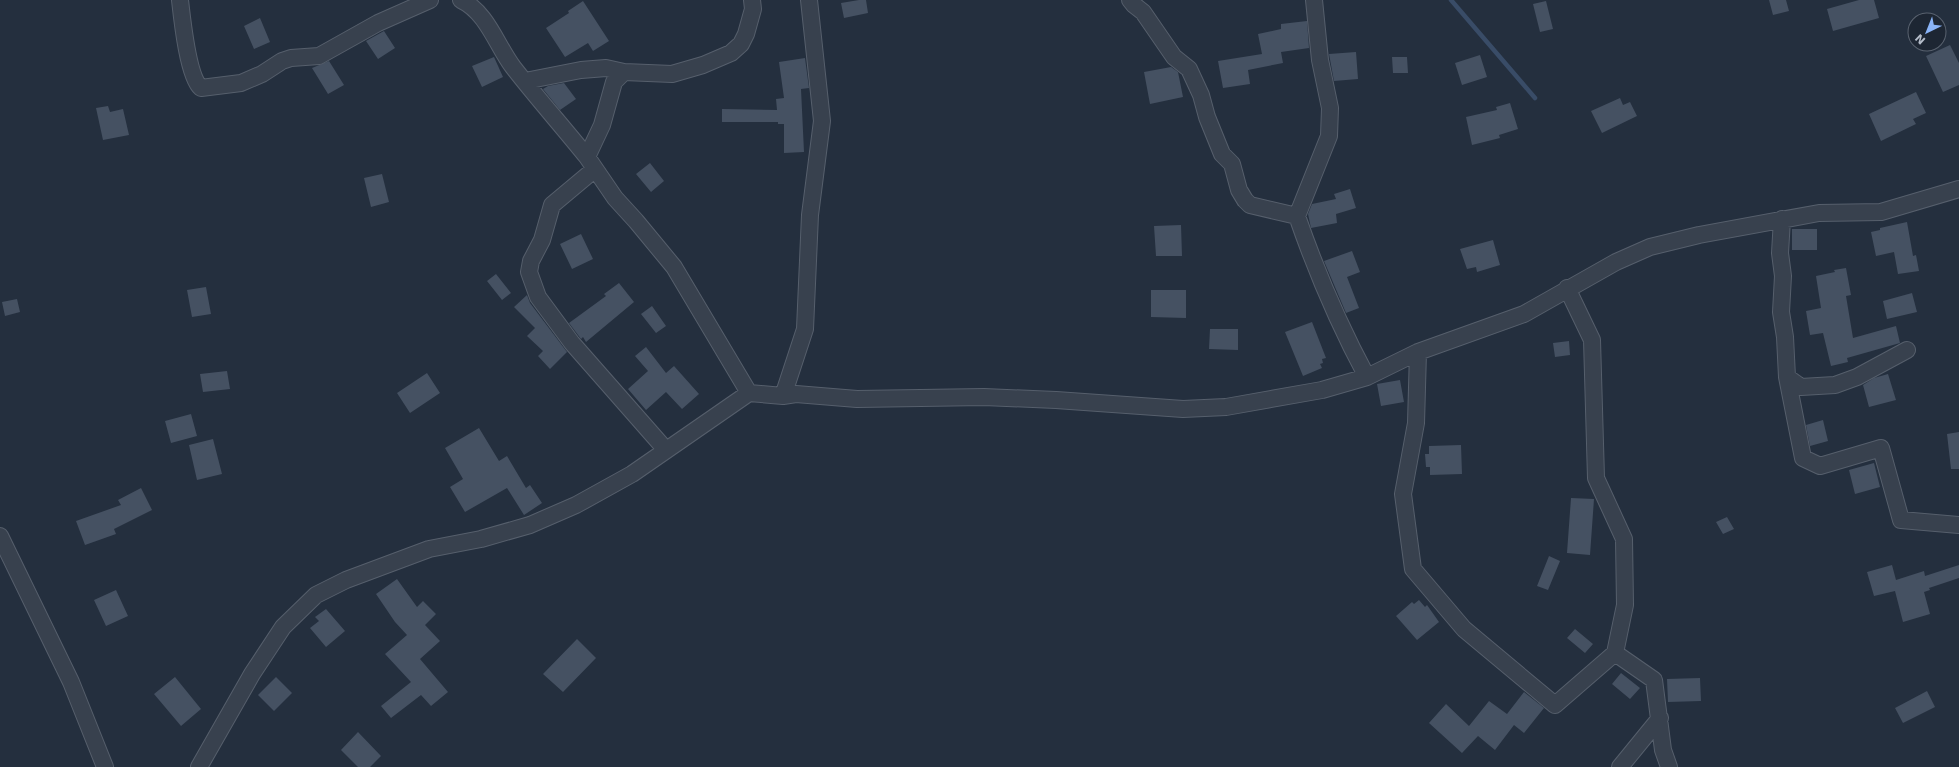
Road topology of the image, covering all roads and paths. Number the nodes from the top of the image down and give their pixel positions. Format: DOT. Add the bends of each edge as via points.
graph roads {
  1 [pos="180,0"];
  2 [pos="430,0"];
  3 [pos="461,0"];
  4 [pos="752,0"];
  5 [pos="809,0"];
  6 [pos="1130,0"];
  7 [pos="1314,0"];
  8 [pos="624,72"];
  9 [pos="525,81"];
  10 [pos="591,163"];
  11 [pos="1959,189"];
  12 [pos="1297,216"];
  13 [pos="1782,219"];
  14 [pos="1567,288"];
  15 [pos="1907,350"];
  16 [pos="1418,352"];
  17 [pos="1367,377"];
  18 [pos="1786,377"];
  19 [pos="749,393"];
  20 [pos="783,396"];
  21 [pos="666,450"];
  22 [pos="1959,525"];
  23 [pos="0,536"];
  24 [pos="1615,653"];
  25 [pos="1660,718"];
  26 [pos="105,767"];
  27 [pos="199,767"];
  28 [pos="1620,767"];
  29 [pos="1669,767"];
  1 -- 2 [label="street" via="194,75 201,88 241,83 282,61 319,56 411,6"];
  3 -- 9 [label="street" via="469,4 487,25 512,66"];
  4 -- 8 [label="street" via="753,10 746,34 741,44 731,53 672,74"];
  5 -- 20 [label="street" via="822,121 810,215 805,329"];
  6 -- 12 [label="street" via="1143,12 1174,57 1189,69 1222,154 1232,164 1239,190 1245,200 1250,205"];
  7 -- 12 [label="street" via="1320,60 1330,108 1329,136"];
  8 -- 9 [label="street" via="606,68 580,70"];
  8 -- 10 [label="street" via="614,82"];
  9 -- 10 [label="street"];
  10 -- 19 [label="street" via="615,198 674,267"];
  10 -- 21 [label="street" via="552,205 529,272 538,297 572,343"];
  11 -- 13 [label="street" via="1882,212 1819,212"];
  12 -- 17 [label="street" via="1310,254"];
  13 -- 14 [label="street" via="1650,246"];
  13 -- 18 [label="street" via="1781,312 1785,337"];
  14 -- 16 [label="street" via="1524,314"];
  14 -- 24 [label="street" via="1592,340 1596,478 1624,540 1625,605"];
  15 -- 18 [label="street" via="1857,377 1835,385 1801,387"];
  16 -- 17 [label="street"];
  16 -- 24 [label="street" via="1416,423 1403,494 1413,569 1464,629 1555,705"];
  17 -- 20 [label="street" via="1322,390 1226,407 1183,409 984,397 857,400 796,394"];
  18 -- 22 [label="street" via="1803,458 1820,466 1881,448 1901,520"];
  19 -- 20 [label="street"];
  19 -- 21 [label="street"];
  21 -- 27 [label="street" via="632,474 576,505 530,525 481,539 429,549 346,580 316,595 283,627 252,674"];
  23 -- 26 [label="street" via="71,682"];
  24 -- 25 [label="street" via="1654,680"];
  25 -- 28 [label="street"];
  25 -- 29 [label="street" via="1663,750"];
}
